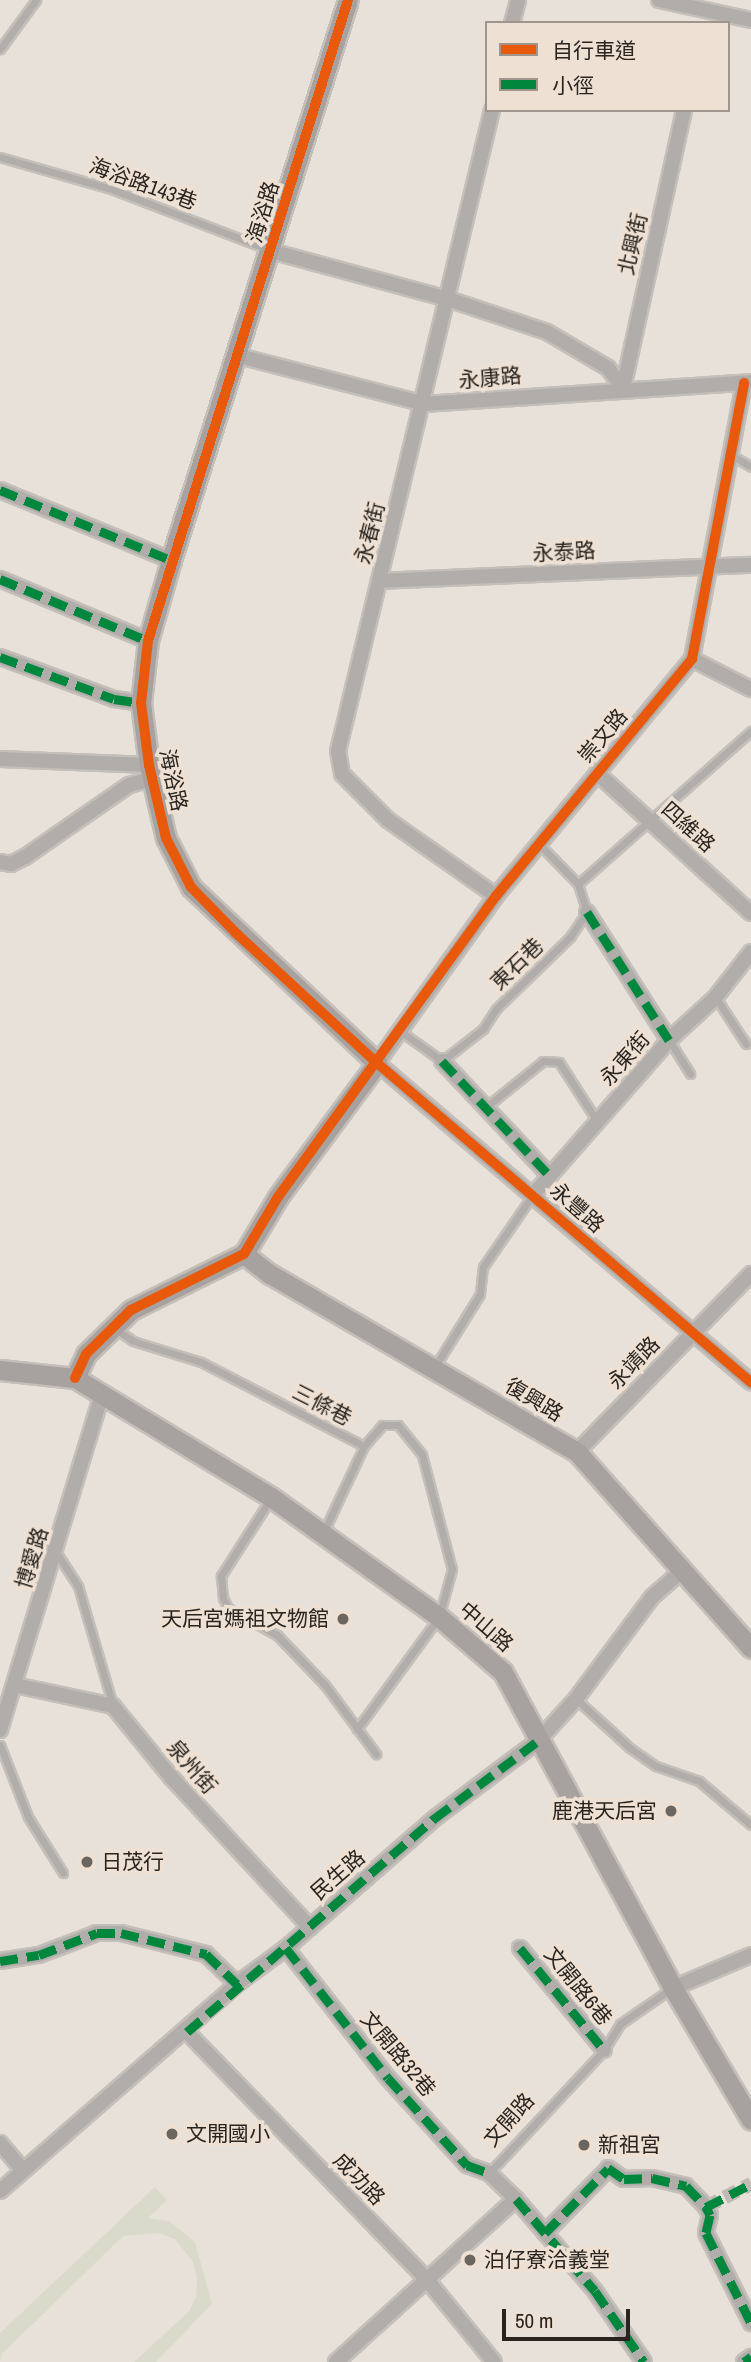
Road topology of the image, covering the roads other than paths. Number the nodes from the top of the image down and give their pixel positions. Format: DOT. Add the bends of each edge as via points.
graph roads {
  1 [pos="36,0"];
  2 [pos="348,0"];
  3 [pos="518,0"];
  4 [pos="659,0"];
  5 [pos="705,16"];
  6 [pos="751,20"];
  7 [pos="513,21"];
  8 [pos="0,49"];
  9 [pos="492,112"];
  10 [pos="684,112"];
  11 [pos="0,157"];
  12 [pos="271,251"];
  13 [pos="448,299"];
  14 [pos="239,356"];
  15 [pos="747,383"];
  16 [pos="622,388"];
  17 [pos="424,404"];
  18 [pos="733,456"];
  19 [pos="751,467"];
  20 [pos="0,490"];
  21 [pos="171,560"];
  22 [pos="751,565"];
  23 [pos="710,566"];
  24 [pos="0,579"];
  25 [pos="379,581"];
  26 [pos="148,640"];
  27 [pos="0,657"];
  28 [pos="692,659"];
  29 [pos="751,689"];
  30 [pos="141,703"];
  31 [pos="751,731"];
  32 [pos="0,759"];
  33 [pos="150,772"];
  34 [pos="597,773"];
  35 [pos="649,821"];
  36 [pos="538,843"];
  37 [pos="0,862"];
  38 [pos="578,884"];
  39 [pos="496,897"];
  40 [pos="587,912"];
  41 [pos="751,913"];
  42 [pos="751,952"];
  43 [pos="715,998"];
  44 [pos="400,1031"];
  45 [pos="669,1040"];
  46 [pos="746,1044"];
  47 [pos="442,1060"];
  48 [pos="377,1063"];
  49 [pos="690,1074"];
  50 [pos="484,1109"];
  51 [pos="597,1122"];
  52 [pos="548,1174"];
  53 [pos="533,1195"];
  54 [pos="244,1254"];
  55 [pos="751,1274"];
  56 [pos="114,1327"];
  57 [pos="692,1332"];
  58 [pos="433,1369"];
  59 [pos="0,1370"];
  60 [pos="75,1378"];
  61 [pos="751,1382"];
  62 [pos="101,1396"];
  63 [pos="364,1446"];
  64 [pos="577,1452"];
  65 [pos="271,1497"];
  66 [pos="323,1533"];
  67 [pos="57,1552"];
  68 [pos="683,1570"];
  69 [pos="439,1617"];
  70 [pos="751,1647"];
  71 [pos="15,1685"];
  72 [pos="576,1699"];
  73 [pos="113,1706"];
  74 [pos="357,1729"];
  75 [pos="0,1730"];
  76 [pos="538,1741"];
  77 [pos="0,1745"];
  78 [pos="376,1754"];
  79 [pos="751,1825"];
  80 [pos="63,1873"];
  81 [pos="310,1927"];
  82 [pos="286,1948"];
  83 [pos="520,1948"];
  84 [pos="751,1955"];
  85 [pos="0,1961"];
  86 [pos="237,1984"];
  87 [pos="673,1988"];
  88 [pos="187,2032"];
  89 [pos="604,2050"];
  90 [pos="751,2120"];
  91 [pos="0,2143"];
  92 [pos="23,2170"];
  93 [pos="489,2173"];
  94 [pos="0,2191"];
  95 [pos="516,2199"];
  96 [pos="545,2233"];
  97 [pos="428,2281"];
  98 [pos="751,2323"];
  99 [pos="751,2357"];
  100 [pos="337,2362"];
  101 [pos="494,2362"];
  102 [pos="644,2362"];
  103 [pos="744,2362"];
  1 -- 8 [label="lane"];
  2 -- 12 [label="street, 海浴路"];
  3 -- 7 [label="street"];
  4 -- 5 [label="street"];
  5 -- 6 [label="street"];
  9 -- 13 [label="street, 永春街"];
  10 -- 16 [label="street, 北興街"];
  11 -- 12 [label="lane, 海浴路143巷" via="114,190"];
  12 -- 13 [label="street"];
  12 -- 14 [label="street, 海浴路"];
  13 -- 16 [label="street" via="547,332 608,368"];
  13 -- 17 [label="street, 永春街"];
  14 -- 17 [label="street, 永康路"];
  14 -- 21 [label="street, 海浴路"];
  15 -- 16 [label="street, 永康路"];
  15 -- 18 [label="street, 崇文路"];
  16 -- 17 [label="street, 永康路"];
  17 -- 25 [label="street, 永春街"];
  18 -- 19 [label="lane"];
  18 -- 23 [label="street, 崇文路"];
  20 -- 21 [label="street"];
  21 -- 26 [label="street, 海浴路"];
  22 -- 23 [label="street, 永泰路"];
  23 -- 25 [label="street, 永泰路"];
  23 -- 28 [label="street, 崇文路"];
  24 -- 26 [label="street"];
  25 -- 39 [label="street, 永春街" via="338,751 342,774 388,820"];
  26 -- 30 [label="street, 海浴路"];
  27 -- 30 [label="street" via="114,699"];
  28 -- 29 [label="street"];
  28 -- 34 [label="street, 崇文路"];
  30 -- 33 [label="street, 海浴路"];
  31 -- 35 [label="lane"];
  32 -- 33 [label="street"];
  33 -- 37 [label="street" via="25,857 11,864"];
  33 -- 48 [label="street, 海浴路" via="166,838 191,887"];
  34 -- 35 [label="street, 四維路"];
  34 -- 36 [label="street, 崇文路"];
  35 -- 38 [label="lane"];
  35 -- 41 [label="street, 四維路"];
  36 -- 38 [label="lane"];
  36 -- 39 [label="street, 崇文路"];
  38 -- 40 [label="lane"];
  39 -- 44 [label="street, 崇文路"];
  40 -- 45 [label="street"];
  40 -- 47 [label="lane, 東石巷" via="570,937 496,1009 483,1029"];
  42 -- 43 [label="street, 永東街"];
  43 -- 45 [label="street, 永東街"];
  43 -- 46 [label="lane"];
  44 -- 47 [label="lane"];
  44 -- 48 [label="street, 崇文路"];
  45 -- 49 [label="lane"];
  45 -- 51 [label="street, 永東街"];
  47 -- 50 [label="street"];
  48 -- 53 [label="street, 永豐路"];
  48 -- 54 [label="street" via="278,1197"];
  50 -- 51 [label="lane" via="543,1061 559,1062"];
  50 -- 52 [label="street"];
  51 -- 52 [label="street, 永東街"];
  52 -- 53 [label="street, 永東街"];
  53 -- 57 [label="street, 永豐路"];
  53 -- 58 [label="lane" via="483,1267 480,1294"];
  54 -- 56 [label="street" via="166,1290 131,1310"];
  54 -- 58 [label="street, 復興路" via="270,1274"];
  55 -- 57 [label="street, 永靖路"];
  56 -- 60 [label="street" via="86,1354"];
  56 -- 63 [label="lane, 三條巷" via="133,1341 201,1362"];
  57 -- 61 [label="street, 永豐路"];
  57 -- 64 [label="street, 永靖路"];
  58 -- 64 [label="street, 復興路"];
  59 -- 60 [label="street, 中山路"];
  60 -- 62 [label="street, 中山路"];
  62 -- 65 [label="street, 中山路"];
  62 -- 67 [label="street, 博愛路"];
  63 -- 66 [label="lane"];
  63 -- 69 [label="lane, 三條巷" via="382,1425 398,1425 422,1455 452,1569"];
  64 -- 68 [label="street, 復興路"];
  65 -- 66 [label="street, 中山路"];
  65 -- 74 [label="lane" via="221,1576 223,1598 228,1608 277,1635 325,1685"];
  66 -- 69 [label="street, 中山路"];
  67 -- 71 [label="street, 博愛路"];
  67 -- 73 [label="lane" via="78,1586"];
  68 -- 70 [label="street, 復興路"];
  68 -- 72 [label="street, 民生路" via="652,1597"];
  69 -- 74 [label="lane"];
  69 -- 76 [label="street, 中山路" via="503,1672"];
  71 -- 73 [label="street"];
  71 -- 75 [label="street, 博愛路"];
  72 -- 76 [label="street, 民生路"];
  72 -- 79 [label="lane" via="630,1748 656,1766 699,1781"];
  73 -- 81 [label="street, 泉州街" via="171,1777"];
  74 -- 78 [label="lane"];
  76 -- 81 [label="street, 民生路" via="435,1818"];
  76 -- 87 [label="street, 中山路"];
  77 -- 80 [label="lane" via="29,1817"];
  81 -- 82 [label="street, 民生路"];
  82 -- 86 [label="street, 民生路"];
  82 -- 93 [label="street, 文開路32巷" via="388,2078 458,2156 467,2165"];
  83 -- 89 [label="street, 文開路6巷"];
  84 -- 87 [label="street"];
  85 -- 86 [label="street" via="39,1955 97,1933 121,1933 206,1954"];
  86 -- 88 [label="street, 民生路"];
  87 -- 89 [label="lane, 文開路" via="620,2024"];
  87 -- 90 [label="street, 中山路"];
  88 -- 92 [label="street, 民生路"];
  88 -- 97 [label="street, 成功路"];
  89 -- 93 [label="lane, 文開路"];
  91 -- 92 [label="street"];
  92 -- 94 [label="street, 民生路"];
  93 -- 95 [label="street, 文開路"];
  95 -- 96 [label="street, 文開路"];
  95 -- 97 [label="street"];
  96 -- 98 [label="street" via="608,2169 624,2179 652,2178 686,2186 710,2215 706,2233"];
  96 -- 102 [label="street, 文開路" via="595,2291"];
  97 -- 100 [label="street"];
  97 -- 101 [label="street, 成功路"];
  99 -- 103 [label="street"];
}
